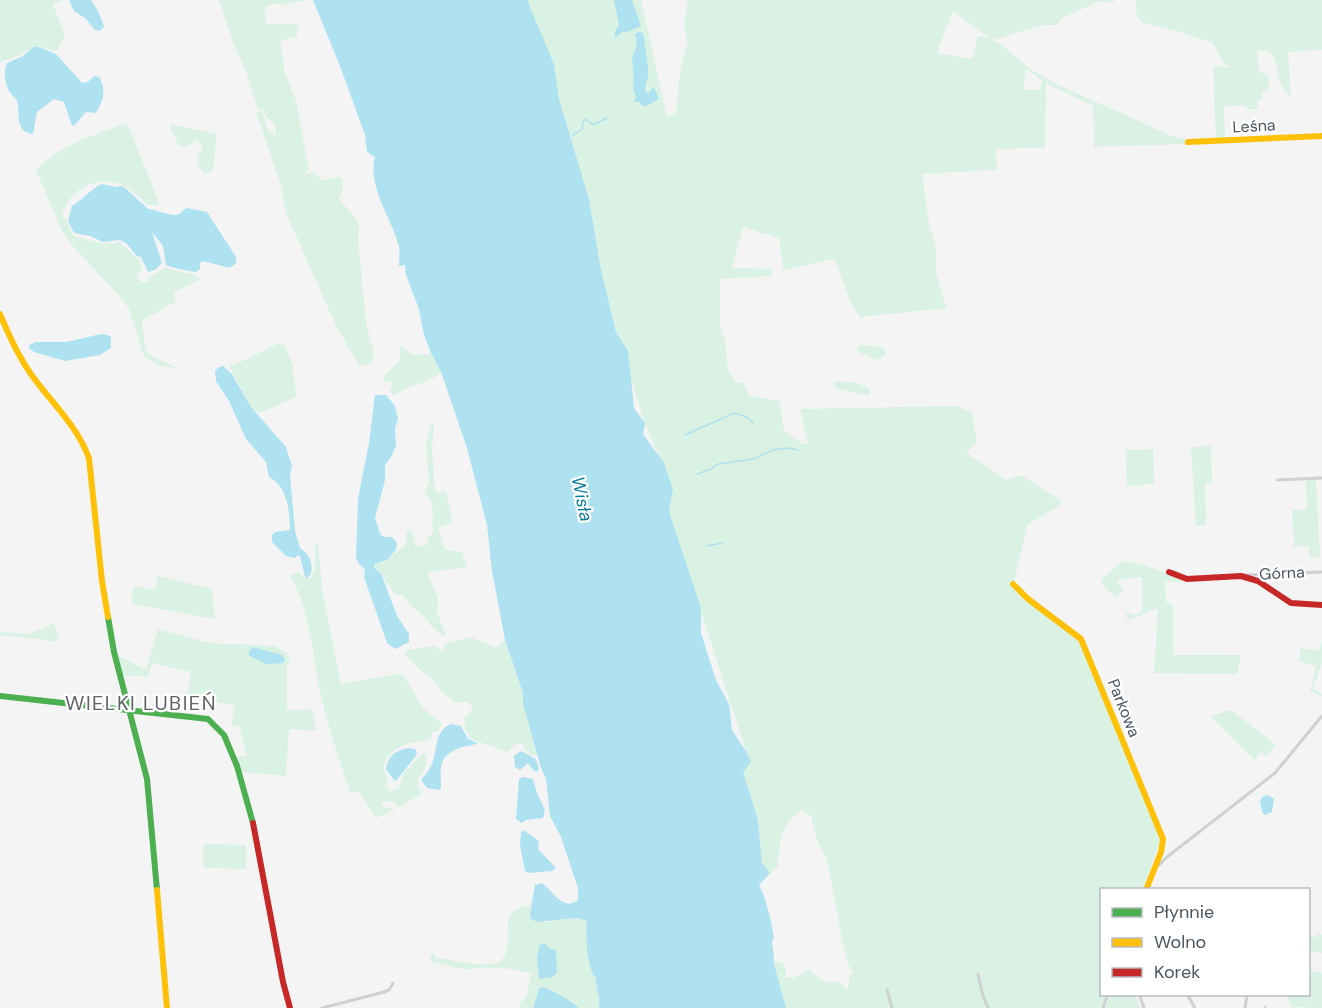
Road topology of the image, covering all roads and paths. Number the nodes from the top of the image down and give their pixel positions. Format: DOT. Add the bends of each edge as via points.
graph roads {
  1 [pos="1322,136"];
  2 [pos="1188,142"];
  3 [pos="0,314"];
  4 [pos="1322,478"];
  5 [pos="1277,480"];
  6 [pos="1169,572"];
  7 [pos="1322,572"];
  8 [pos="1243,577"];
  9 [pos="1013,584"];
  10 [pos="1322,604"];
  11 [pos="0,696"];
  12 [pos="129,710"];
  13 [pos="1322,716"];
  14 [pos="1154,870"];
  15 [pos="1147,888"];
  16 [pos="978,974"];
  17 [pos="393,984"];
  18 [pos="887,990"];
  19 [pos="167,1008"];
  20 [pos="290,1008"];
  21 [pos="322,1008"];
  22 [pos="892,1008"];
  23 [pos="988,1008"];
  1 -- 2 [label="street, Leśna"];
  3 -- 12 [label="street" via="25,366 86,448 105,601 117,670"];
  4 -- 5 [label="street"];
  6 -- 8 [label="street" via="1188,579"];
  7 -- 8 [label="street, Górna"];
  8 -- 10 [label="street" via="1258,581 1291,603"];
  9 -- 14 [label="street, Parkowa" via="1081,639 1162,835"];
  11 -- 12 [label="street"];
  12 -- 19 [label="street" via="148,788"];
  12 -- 20 [label="street" via="208,719 215,723 233,752 259,853"];
  13 -- 14 [label="street" via="1275,773"];
  14 -- 15 [label="street, Parkowa"];
  16 -- 23 [label="street"];
  17 -- 21 [label="street" via="384,992"];
  18 -- 22 [label="street"];
}
